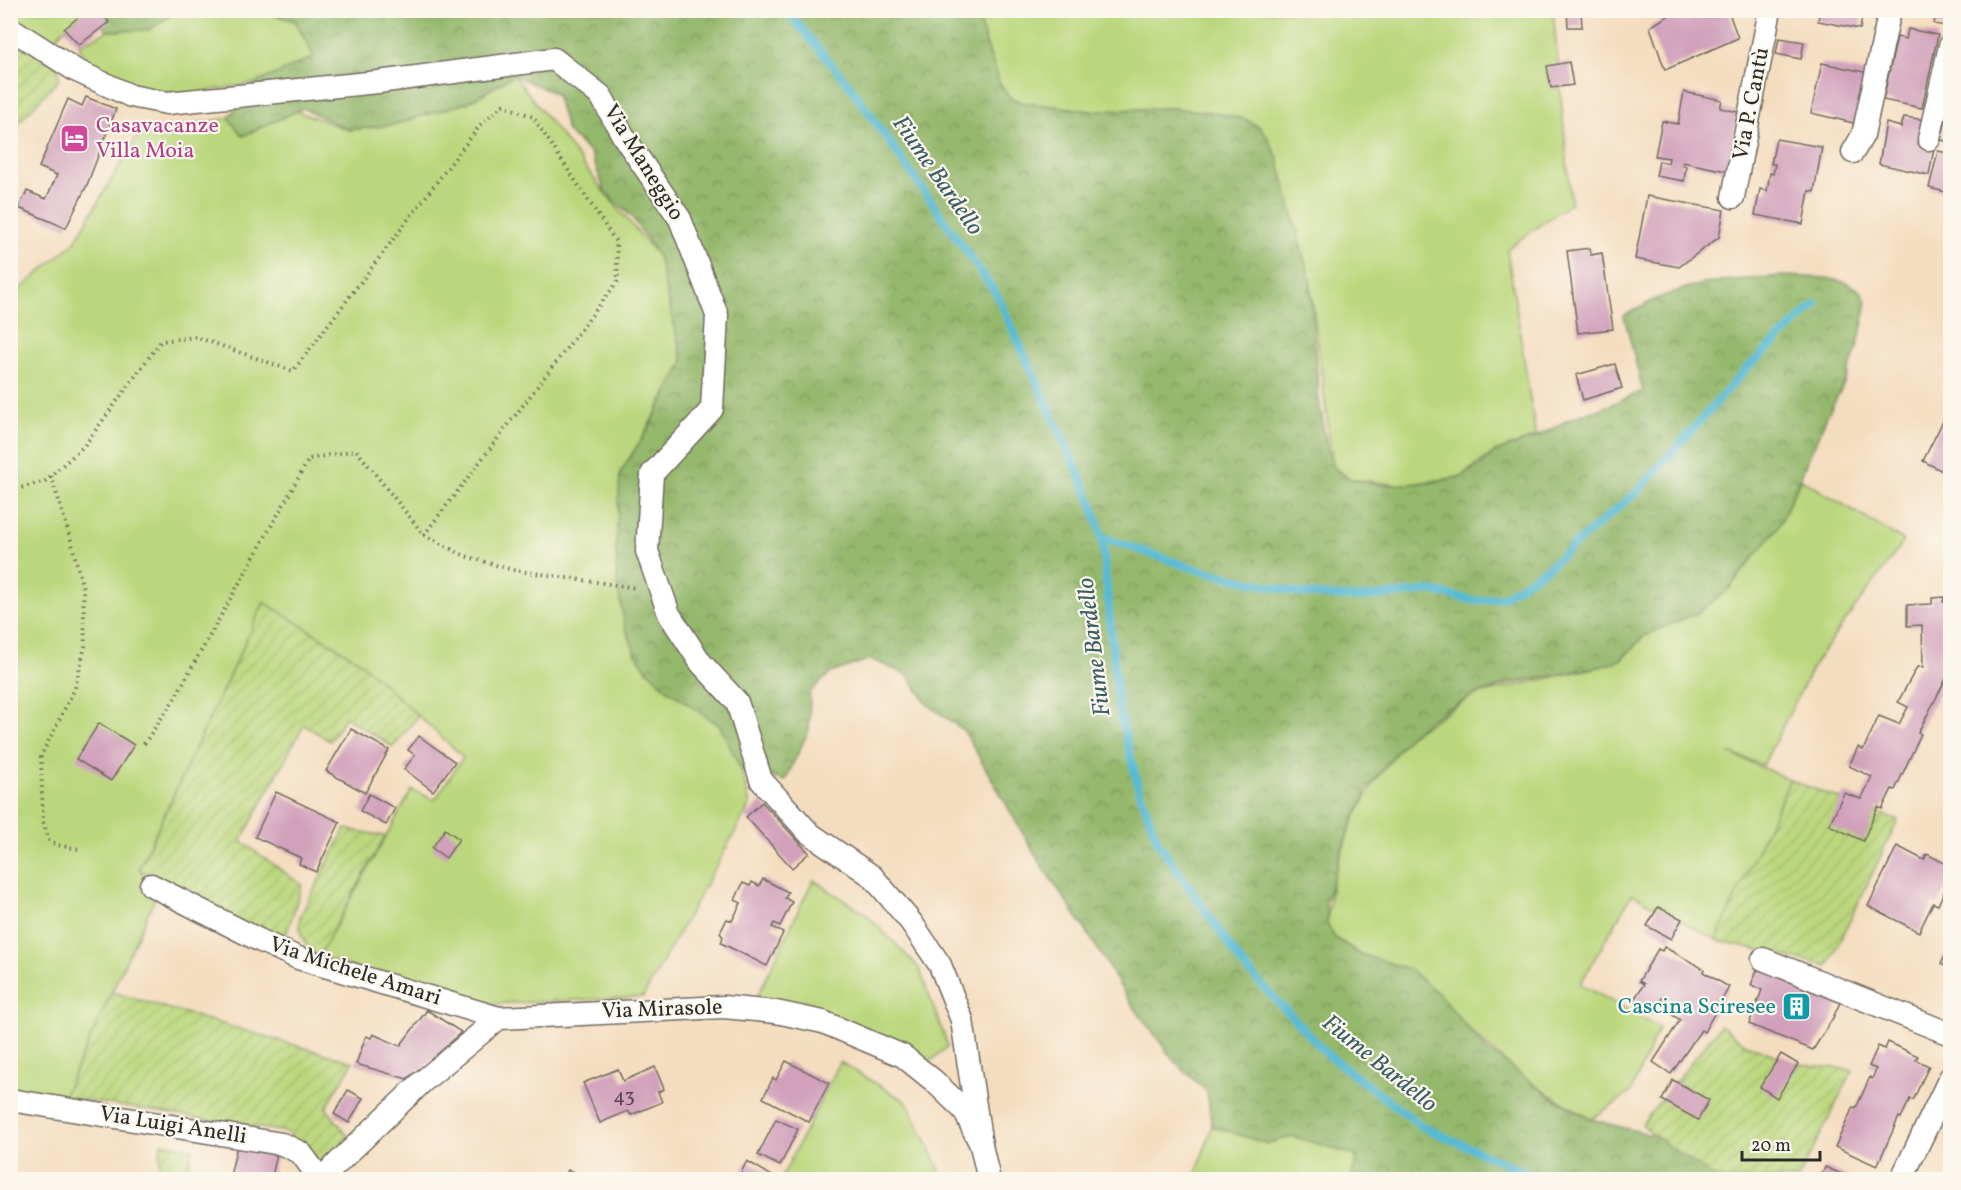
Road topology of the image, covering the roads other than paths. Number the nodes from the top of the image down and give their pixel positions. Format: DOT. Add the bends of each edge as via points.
graph roads {
  1 [pos="1770,10"];
  2 [pos="1890,10"];
  3 [pos="10,28"];
  4 [pos="1950,46"];
  5 [pos="1929,139"];
  6 [pos="1853,152"];
  7 [pos="1733,197"];
  8 [pos="151,885"];
  9 [pos="1763,959"];
  10 [pos="499,1018"];
  11 [pos="1950,1034"];
  12 [pos="1950,1078"];
  13 [pos="10,1100"];
  14 [pos="981,1145"];
  15 [pos="320,1179"];
  16 [pos="989,1179"];
  17 [pos="1901,1179"];
  1 -- 7 [label="street, Via P. Cantù"];
  2 -- 6 [label="street" via="1863,135"];
  3 -- 14 [label="street, Via Maneggio" via="75,70 131,96 167,103 554,59 601,96 680,219 717,315 712,409 652,474 647,551 669,614 700,663 736,702 761,780 809,833 872,876 911,922 940,965 962,1020"];
  4 -- 5 [label="street"];
  8 -- 10 [label="street, Via Michele Amari" via="298,958"];
  9 -- 11 [label="street"];
  10 -- 14 [label="street, Via Mirasole" via="723,1006 823,1022 903,1056 964,1110"];
  10 -- 15 [label="street" via="422,1082"];
  12 -- 17 [label="street"];
  13 -- 15 [label="street, Via Luigi Anelli" via="282,1144 301,1153"];
  14 -- 16 [label="street, Via Mirasole"];
}
